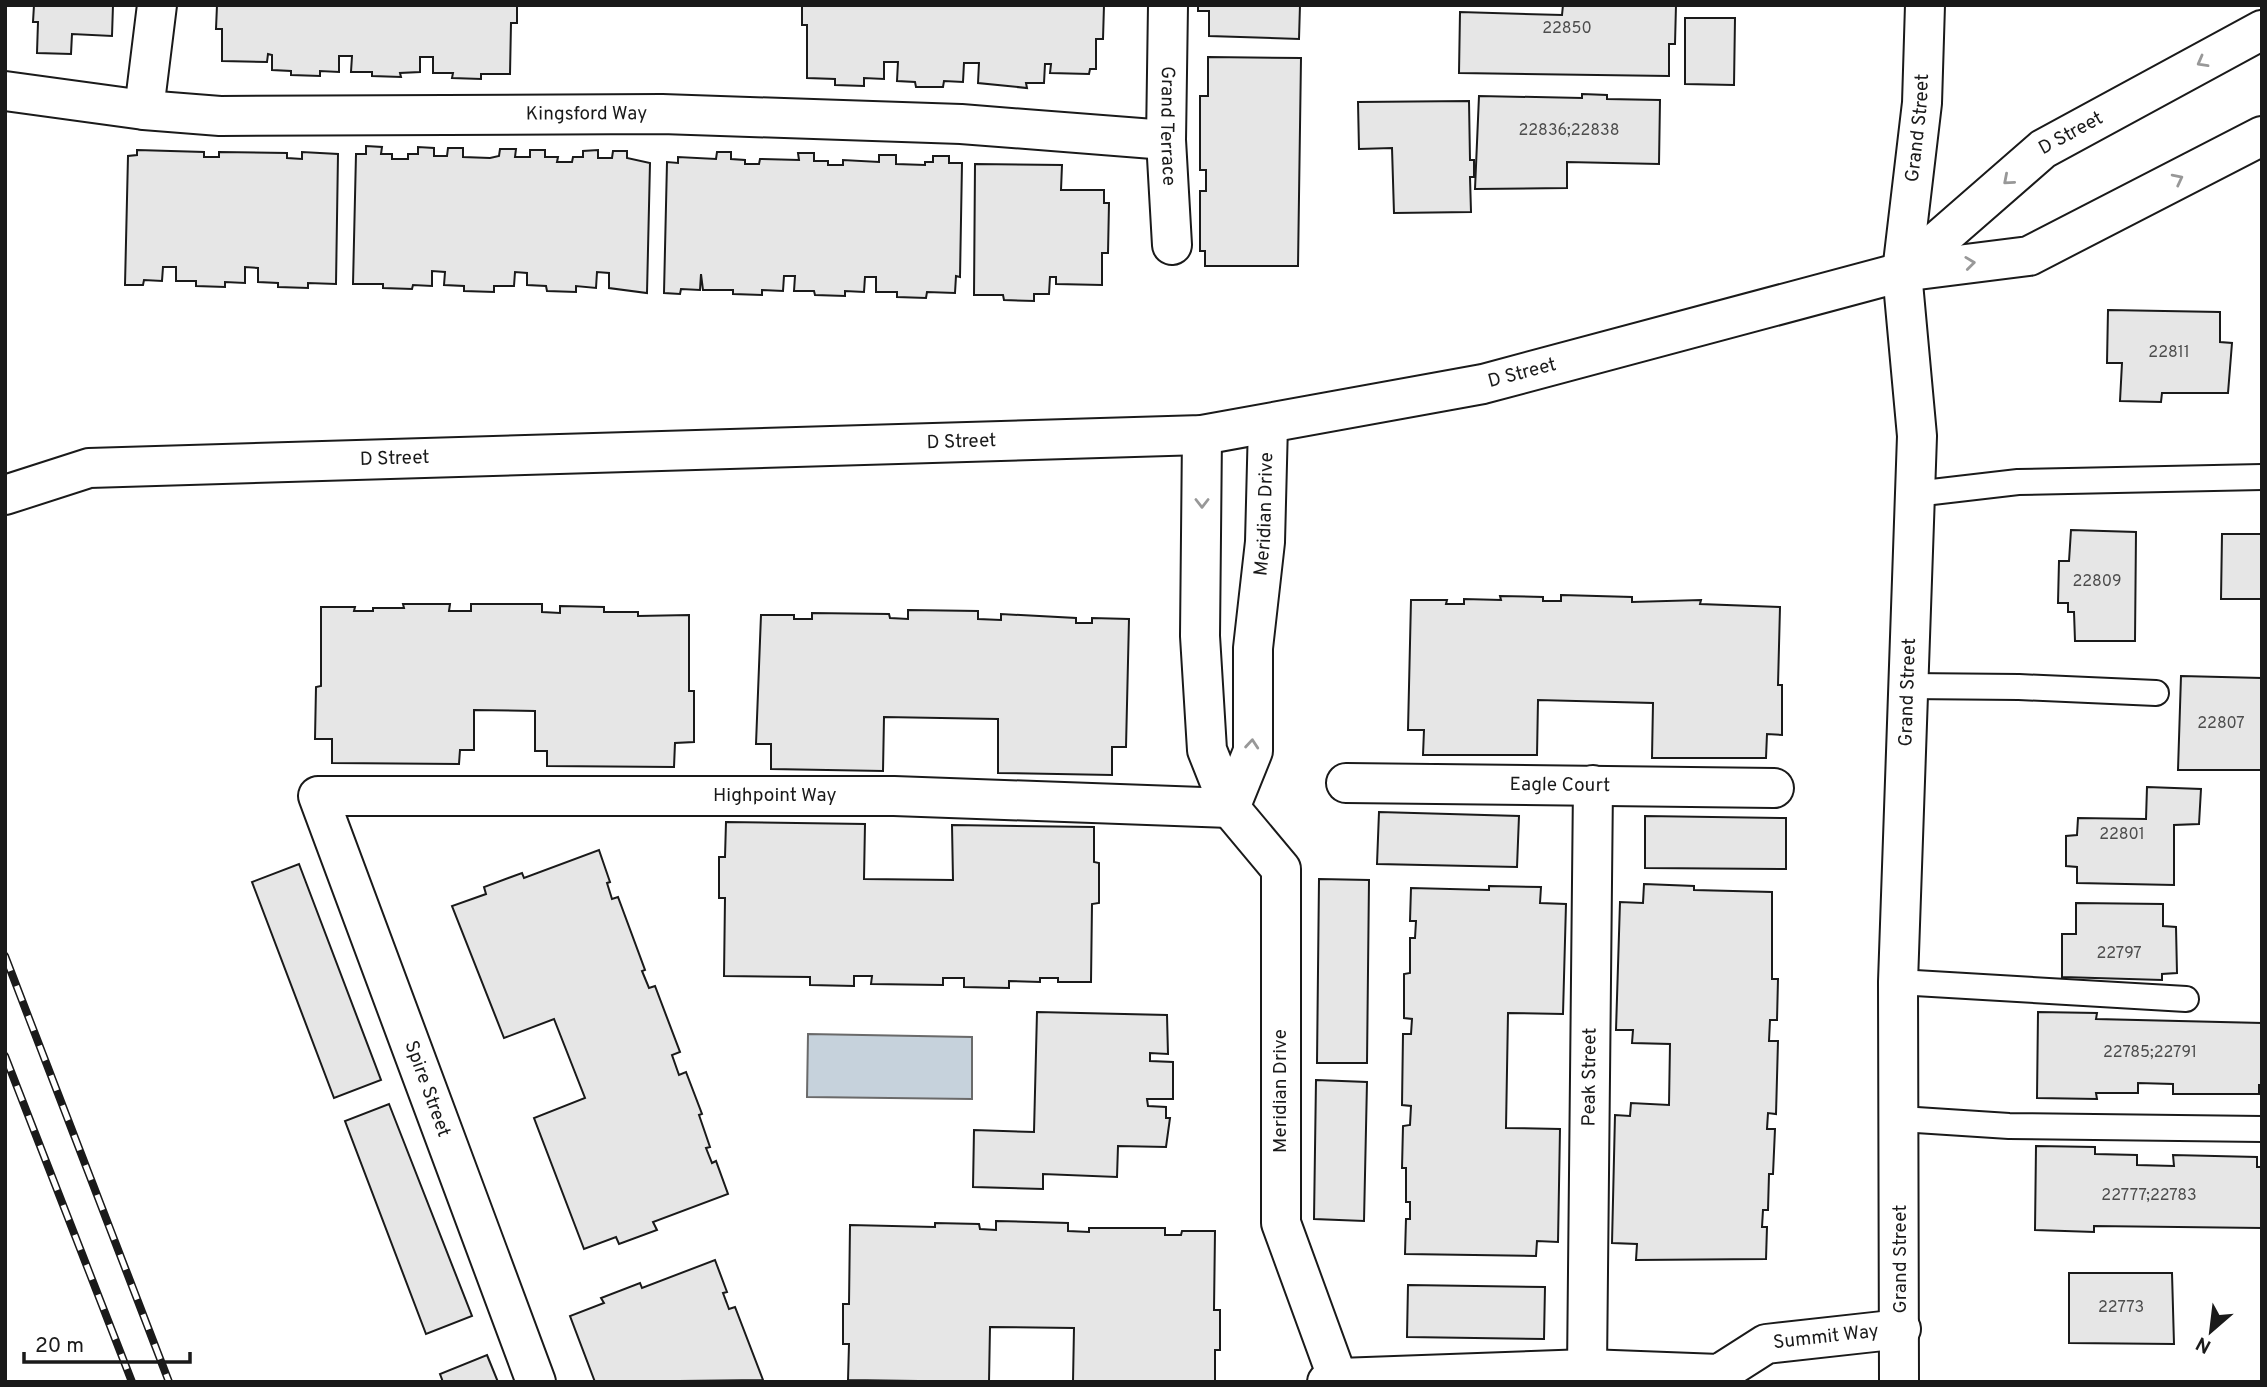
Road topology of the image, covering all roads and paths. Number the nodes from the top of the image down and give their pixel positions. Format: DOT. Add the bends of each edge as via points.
graph roads {
  1 [pos="157,5"];
  2 [pos="1168,5"];
  3 [pos="1921,6"];
  4 [pos="2262,30"];
  5 [pos="5,91"];
  6 [pos="144,110"];
  7 [pos="2262,136"];
  8 [pos="1167,140"];
  9 [pos="1172,245"];
  10 [pos="1902,272"];
  11 [pos="1268,424"];
  12 [pos="1202,435"];
  13 [pos="2262,477"];
  14 [pos="1915,494"];
  15 [pos="5,495"];
  16 [pos="1908,686"];
  17 [pos="2156,693"];
  18 [pos="1346,783"];
  19 [pos="1593,785"];
  20 [pos="1774,788"];
  21 [pos="318,796"];
  22 [pos="1230,808"];
  23 [pos="1898,982"];
  24 [pos="2186,999"];
  25 [pos="1901,1119"];
  26 [pos="2262,1129"];
  27 [pos="1901,1329"];
  28 [pos="1587,1369"];
  29 [pos="1723,1378"];
  30 [pos="1335,1381"];
  31 [pos="537,1382"];
  32 [pos="1899,1382"];
  1 -- 6 [label="street"];
  2 -- 8 [label="street, Grand Terrace"];
  3 -- 10 [label="street, Grand Street" via="1922,103"];
  4 -- 10 [label="street, D Street, one-way" via="2043,149"];
  5 -- 6 [label="street, Kingsford Way"];
  6 -- 8 [label="street, Kingsford Way" via="220,116 662,114 961,124"];
  10 -- 7 [label="street, D Street, one-way" via="2029,256"];
  8 -- 9 [label="street, Grand Terrace"];
  10 -- 11 [label="street, D Street" via="1483,384"];
  10 -- 14 [label="street, Grand Street" via="1917,436"];
  11 -- 12 [label="street, D Street"];
  22 -- 11 [label="street, Meridian Drive, one-way" via="1253,751 1253,648 1265,542"];
  12 -- 15 [label="street, D Street" via="89,468"];
  12 -- 22 [label="street, Meridian Drive, one-way" via="1200,636 1207,750"];
  13 -- 14 [label="lane" via="2018,482"];
  14 -- 16 [label="street, Grand Street"];
  16 -- 17 [label="lane"];
  16 -- 23 [label="street, Grand Street"];
  18 -- 19 [label="street, Eagle Court"];
  19 -- 20 [label="street, Eagle Court"];
  19 -- 28 [label="street, Peak Street"];
  21 -- 22 [label="street, Highpoint Way" via="894,796"];
  21 -- 31 [label="street, Spire Street"];
  22 -- 30 [label="street, Meridian Drive" via="1281,869 1281,1223"];
  23 -- 24 [label="lane"];
  23 -- 25 [label="street, Grand Street"];
  25 -- 26 [label="lane" via="2009,1126"];
  25 -- 27 [label="street, Grand Street"];
  27 -- 29 [label="street, Summit Way" via="1766,1344"];
  27 -- 32 [label="street, Grand Street"];
  28 -- 29 [label="street, Summit Way"];
  28 -- 30 [label="street, Summit Way"];
}
